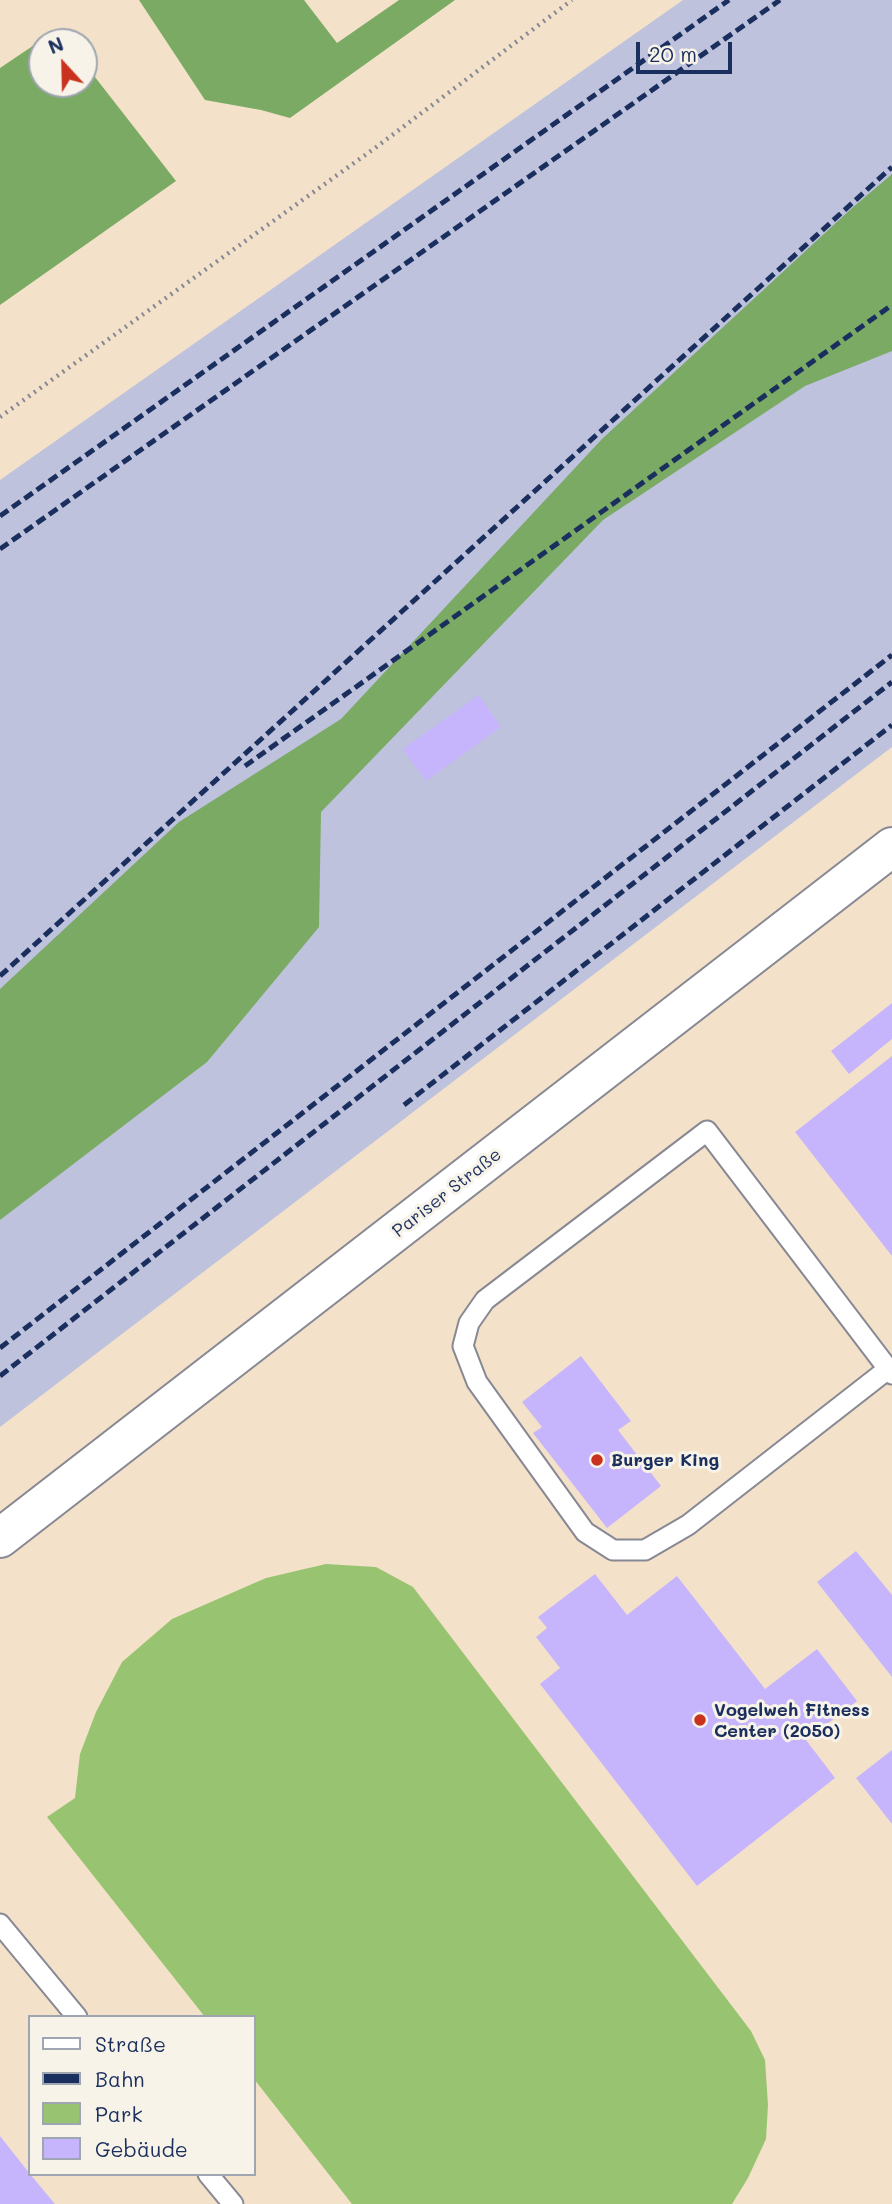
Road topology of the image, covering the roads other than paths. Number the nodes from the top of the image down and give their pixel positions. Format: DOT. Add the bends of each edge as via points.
graph roads {
  1 [pos="892,847"];
  2 [pos="890,1371"];
  3 [pos="0,1538"];
  4 [pos="0,1924"];
  5 [pos="75,2015"];
  6 [pos="210,2176"];
  7 [pos="233,2204"];
  1 -- 3 [label="main road, Pariser Straße"];
  2 -- 2 [label="lane" via="707,1131 485,1300 469,1323 463,1346 477,1382 585,1532 613,1550 645,1550 688,1525"];
  4 -- 5 [label="lane"];
  6 -- 7 [label="lane"];
}
